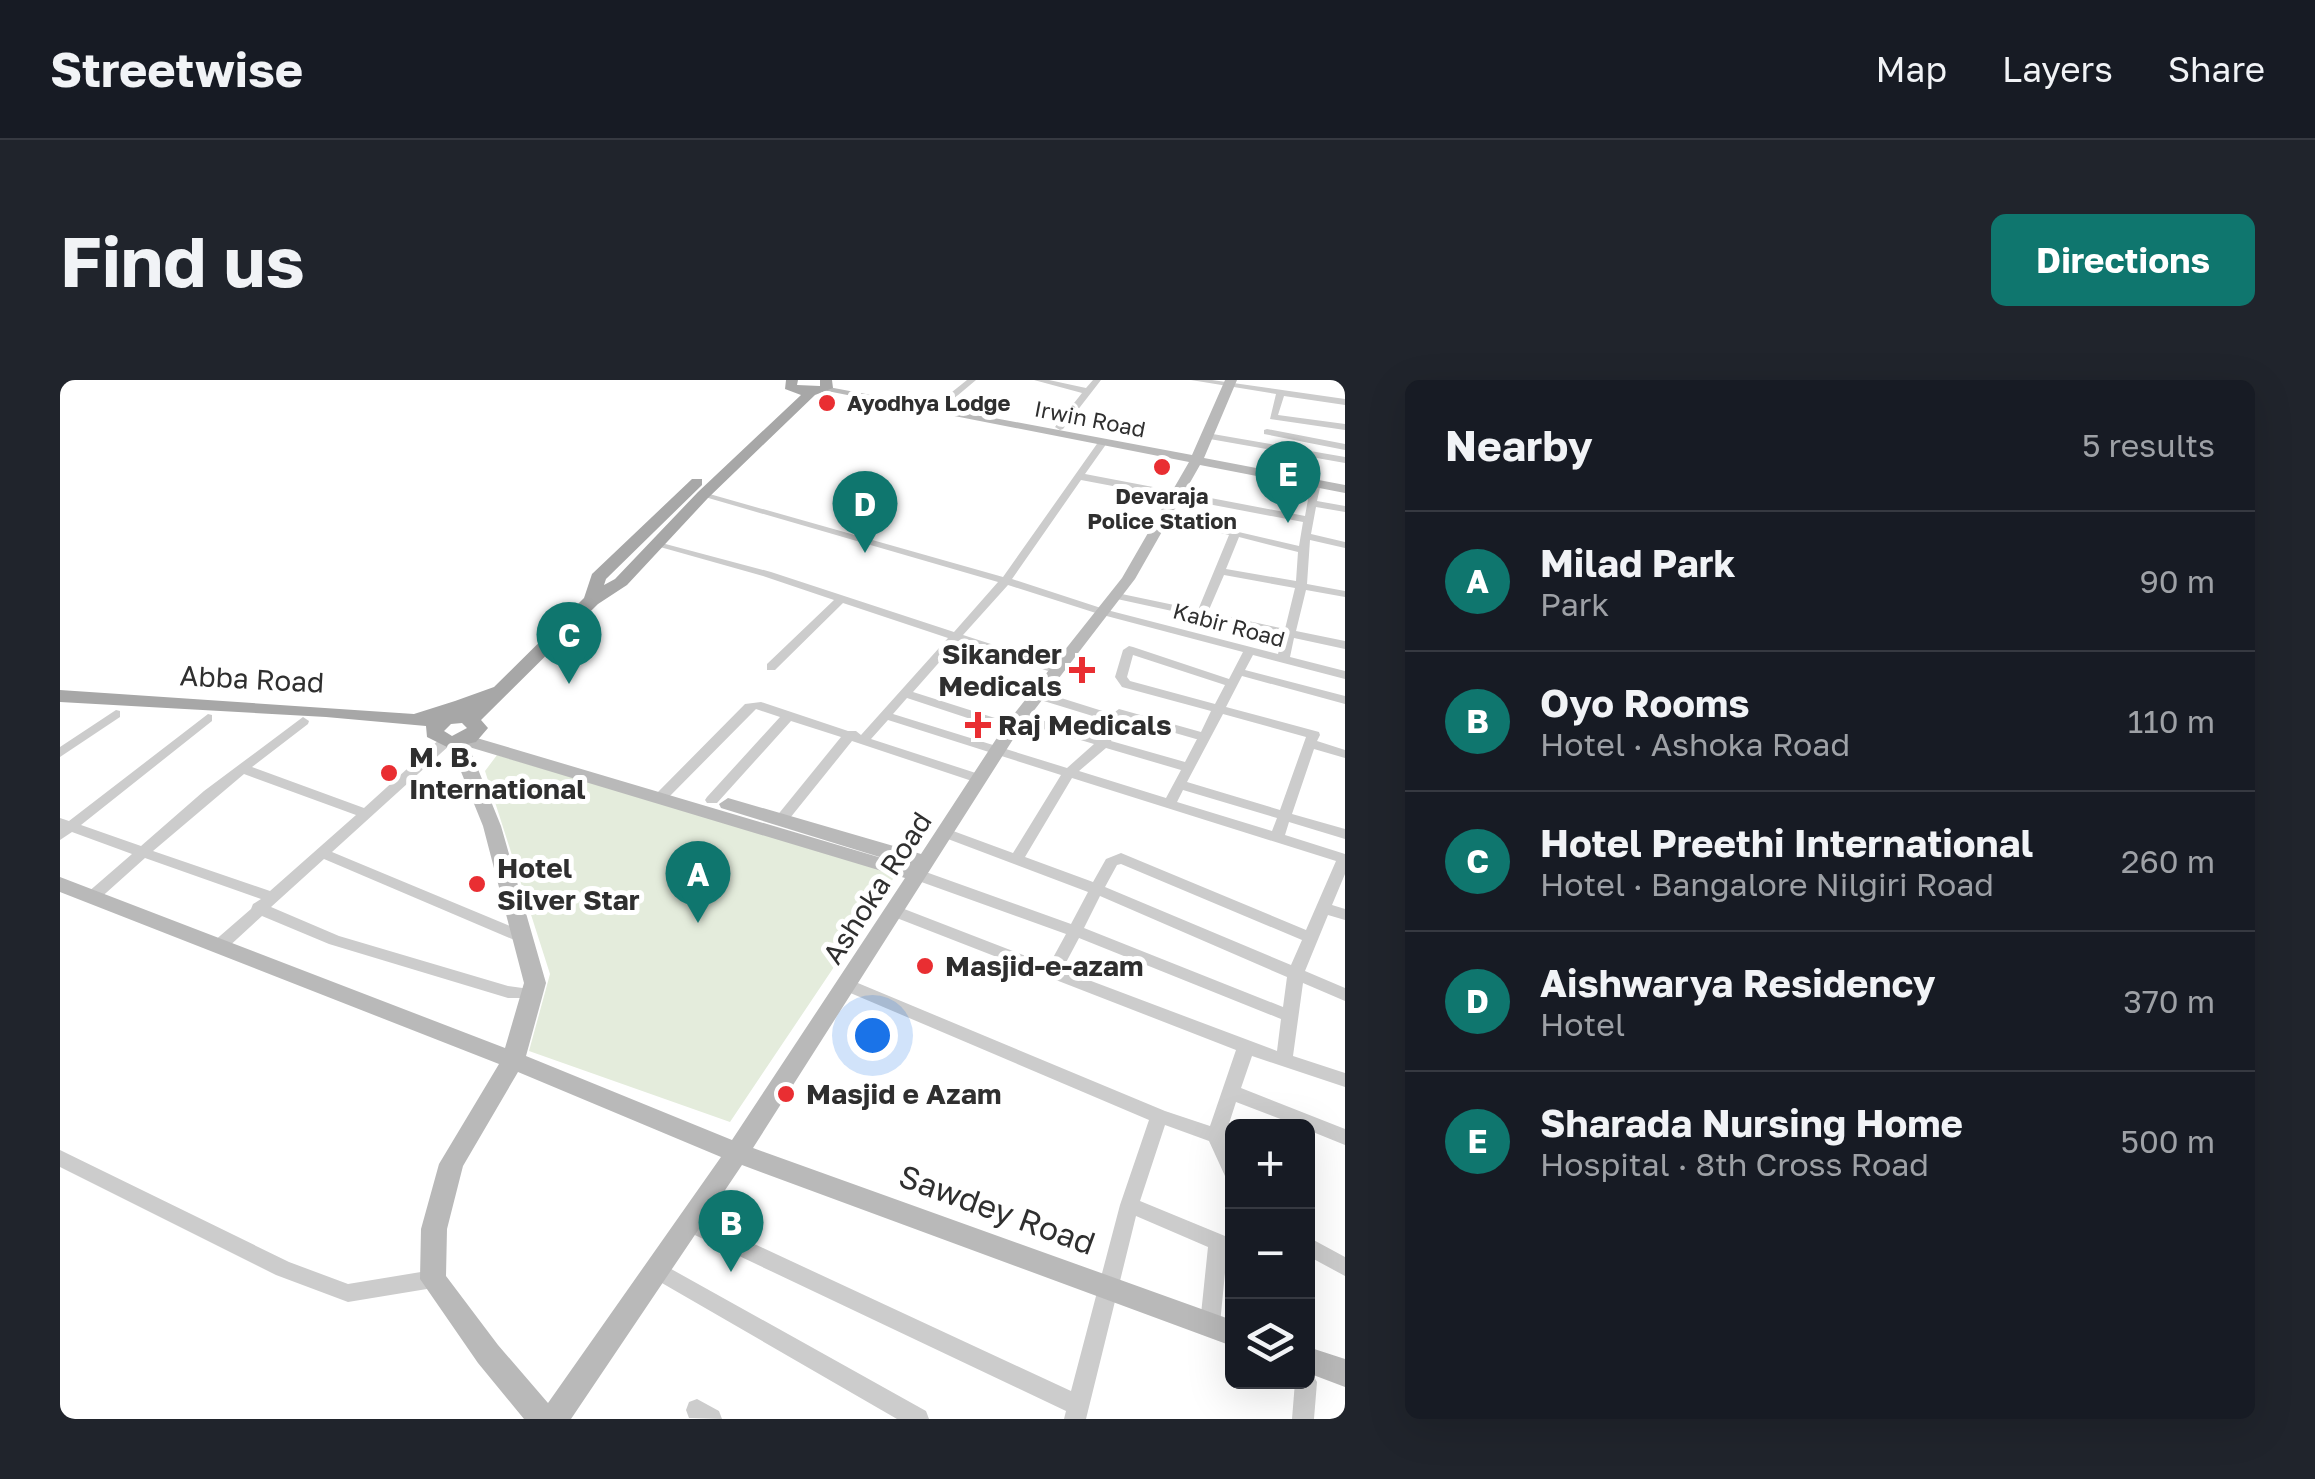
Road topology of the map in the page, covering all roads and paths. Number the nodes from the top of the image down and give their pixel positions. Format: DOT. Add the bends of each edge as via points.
graph roads {
  1 [pos="972,380"];
  2 [pos="1038,380"];
  3 [pos="1097,380"];
  4 [pos="1195,380"];
  5 [pos="1229,383"];
  6 [pos="813,385"];
  7 [pos="1086,391"];
  8 [pos="1281,393"];
  9 [pos="1325,399"];
  10 [pos="1345,402"];
  11 [pos="938,407"];
  12 [pos="1273,417"];
  13 [pos="1321,423"];
  14 [pos="1060,427"];
  15 [pos="1345,427"];
  16 [pos="1268,432"];
  17 [pos="1317,441"];
  18 [pos="1102,443"];
  19 [pos="1260,445"];
  20 [pos="1345,447"];
  21 [pos="1201,449"];
  22 [pos="1345,460"];
  23 [pos="1078,476"];
  24 [pos="1316,483"];
  25 [pos="1345,487"];
  26 [pos="1178,494"];
  27 [pos="703,495"];
  28 [pos="1312,503"];
  29 [pos="1345,510"];
  30 [pos="1165,516"];
  31 [pos="1309,520"];
  32 [pos="1235,534"];
  33 [pos="1306,536"];
  34 [pos="658,545"];
  35 [pos="1345,545"];
  36 [pos="1303,550"];
  37 [pos="1222,571"];
  38 [pos="1006,580"];
  39 [pos="1302,586"];
  40 [pos="1345,594"];
  41 [pos="842,598"];
  42 [pos="592,600"];
  43 [pos="1110,604"];
  44 [pos="1203,615"];
  45 [pos="1291,634"];
  46 [pos="957,636"];
  47 [pos="1191,636"];
  48 [pos="1345,645"];
  49 [pos="1249,651"];
  50 [pos="1283,660"];
  51 [pos="771,667"];
  52 [pos="1058,670"];
  53 [pos="1345,675"];
  54 [pos="1235,677"];
  55 [pos="510,684"];
  56 [pos="1126,684"];
  57 [pos="904,693"];
  58 [pos="1038,695"];
  59 [pos="61,700"];
  60 [pos="1345,700"];
  61 [pos="1218,709"];
  62 [pos="116,714"];
  63 [pos="790,714"];
  64 [pos="884,714"];
  65 [pos="384,716"];
  66 [pos="1118,716"];
  67 [pos="208,718"];
  68 [pos="303,721"];
  69 [pos="1016,723"];
  70 [pos="456,733"];
  71 [pos="858,736"];
  72 [pos="1201,736"];
  73 [pos="1104,743"];
  74 [pos="1309,743"];
  75 [pos="997,752"];
  76 [pos="60,754"];
  77 [pos="1345,754"];
  78 [pos="1189,768"];
  79 [pos="244,769"];
  80 [pos="1068,774"];
  81 [pos="980,779"];
  82 [pos="1181,785"];
  83 [pos="665,793"];
  84 [pos="712,800"];
  85 [pos="1169,805"];
  86 [pos="367,814"];
  87 [pos="1285,814"];
  88 [pos="781,820"];
  89 [pos="64,828"];
  90 [pos="945,832"];
  91 [pos="1345,834"];
  92 [pos="1277,838"];
  93 [pos="143,852"];
  94 [pos="322,854"];
  95 [pos="1017,859"];
  96 [pos="1344,859"];
  97 [pos="922,868"];
  98 [pos="60,884"];
  99 [pos="1096,888"];
  100 [pos="92,897"];
  101 [pos="264,903"];
  102 [pos="1324,908"];
  103 [pos="894,911"];
  104 [pos="1345,915"];
  105 [pos="1074,930"];
  106 [pos="524,938"];
  107 [pos="1311,938"];
  108 [pos="218,946"];
  109 [pos="1053,972"];
  110 [pos="1296,973"];
  111 [pos="846,985"];
  112 [pos="531,994"];
  113 [pos="1345,995"];
  114 [pos="1290,1016"];
  115 [pos="1246,1047"];
  116 [pos="1284,1059"];
  117 [pos="513,1060"];
  118 [pos="1345,1080"];
  119 [pos="1231,1092"];
  120 [pos="1158,1116"];
  121 [pos="1216,1136"];
  122 [pos="1345,1137"];
  123 [pos="737,1152"];
  124 [pos="1225,1155"];
  125 [pos="60,1158"];
  126 [pos="1129,1206"];
  127 [pos="687,1222"];
  128 [pos="1315,1250"];
  129 [pos="1345,1266"];
  130 [pos="655,1270"];
  131 [pos="434,1280"];
  132 [pos="1109,1288"];
  133 [pos="1221,1328"];
  134 [pos="1315,1364"];
  135 [pos="1345,1373"];
  136 [pos="1305,1389"];
  137 [pos="1077,1412"];
  138 [pos="544,1419"];
  139 [pos="554,1419"];
  140 [pos="918,1419"];
  141 [pos="1302,1419"];
  1 -- 11 [label="street"];
  2 -- 7 [label="street"];
  3 -- 7 [label="street"];
  4 -- 5 [label="street"];
  5 -- 8 [label="street"];
  5 -- 21 [label="street, Ashoka Road"];
  6 -- 11 [label="street, Irwin Road"];
  6 -- 27 [label="main road"];
  6 -- 42 [label="main road" via="598,577"];
  7 -- 14 [label="street"];
  8 -- 9 [label="street"];
  8 -- 12 [label="street"];
  9 -- 10 [label="street"];
  9 -- 13 [label="street"];
  11 -- 14 [label="street, Irwin Road"];
  11 -- 18 [label="street, Irwin Road"];
  12 -- 13 [label="street"];
  12 -- 16 [label="street"];
  13 -- 15 [label="street"];
  13 -- 17 [label="street"];
  14 -- 21 [label="street, Irwin Road"];
  16 -- 17 [label="street"];
  16 -- 19 [label="street"];
  17 -- 20 [label="street"];
  18 -- 21 [label="street, Irwin Road"];
  18 -- 23 [label="street"];
  19 -- 21 [label="street"];
  19 -- 22 [label="street"];
  21 -- 24 [label="street, Irwin Road"];
  21 -- 25 [label="street, Irwin Road"];
  21 -- 26 [label="street, Ashoka Road"];
  23 -- 26 [label="street"];
  23 -- 38 [label="street"];
  24 -- 25 [label="street, Irwin Road"];
  24 -- 28 [label="street"];
  26 -- 30 [label="street, Ashoka Road"];
  26 -- 31 [label="street"];
  27 -- 34 [label="main road"];
  27 -- 38 [label="street"];
  28 -- 29 [label="street"];
  28 -- 31 [label="street"];
  30 -- 32 [label="street"];
  30 -- 43 [label="street, Ashoka Road"];
  31 -- 33 [label="street"];
  32 -- 36 [label="street"];
  32 -- 37 [label="street"];
  33 -- 35 [label="street"];
  33 -- 36 [label="street"];
  34 -- 41 [label="street"];
  34 -- 42 [label="main road"];
  36 -- 39 [label="street"];
  37 -- 39 [label="street"];
  37 -- 44 [label="street"];
  38 -- 43 [label="street"];
  38 -- 46 [label="street"];
  39 -- 40 [label="street"];
  39 -- 45 [label="street"];
  41 -- 46 [label="street"];
  41 -- 51 [label="street"];
  42 -- 55 [label="main road"];
  43 -- 44 [label="street"];
  43 -- 47 [label="street, Kabir Road"];
  43 -- 52 [label="street, Ashoka Road"];
  44 -- 45 [label="street"];
  44 -- 47 [label="street"];
  45 -- 48 [label="street"];
  45 -- 50 [label="street"];
  46 -- 52 [label="street"];
  46 -- 57 [label="street"];
  47 -- 49 [label="street, Kabir Road"];
  49 -- 50 [label="street, Kabir Road"];
  49 -- 54 [label="street"];
  50 -- 53 [label="street, Kabir Road"];
  52 -- 58 [label="street, Ashoka Road"];
  54 -- 56 [label="street" via="1129,650 1121,676"];
  54 -- 60 [label="street"];
  54 -- 61 [label="street"];
  55 -- 65 [label="main road" via="436,713"];
  55 -- 70 [label="main road"];
  56 -- 61 [label="street"];
  56 -- 66 [label="street"];
  57 -- 64 [label="street"];
  57 -- 69 [label="street"];
  58 -- 66 [label="street"];
  58 -- 69 [label="street, Ashoka Road"];
  59 -- 62 [label="main road"];
  59 -- 65 [label="main road, Abba Road"];
  61 -- 72 [label="street"];
  61 -- 74 [label="street" via="1314,735"];
  62 -- 67 [label="main road"];
  62 -- 76 [label="street"];
  63 -- 71 [label="street"];
  63 -- 83 [label="street" via="749,707"];
  63 -- 84 [label="street"];
  64 -- 71 [label="street"];
  64 -- 75 [label="street"];
  65 -- 70 [label="main road, Abba Road"];
  66 -- 72 [label="street"];
  66 -- 73 [label="street"];
  67 -- 68 [label="main road"];
  67 -- 89 [label="street"];
  68 -- 70 [label="main road"];
  68 -- 79 [label="street"];
  69 -- 73 [label="street"];
  69 -- 75 [label="street, Ashoka Road"];
  70 -- 83 [label="street"];
  70 -- 86 [label="street"];
  70 -- 106 [label="street"];
  71 -- 81 [label="street"];
  71 -- 88 [label="street"];
  72 -- 78 [label="street"];
  73 -- 78 [label="street"];
  73 -- 80 [label="street"];
  74 -- 77 [label="street"];
  74 -- 87 [label="street"];
  75 -- 80 [label="street"];
  75 -- 81 [label="street, Ashoka Road"];
  78 -- 82 [label="street"];
  79 -- 86 [label="street"];
  79 -- 93 [label="street"];
  80 -- 85 [label="street"];
  80 -- 95 [label="street"];
  81 -- 90 [label="street, Ashoka Road"];
  82 -- 85 [label="street"];
  82 -- 87 [label="street"];
  83 -- 84 [label="street"];
  83 -- 97 [label="street"];
  84 -- 88 [label="street"];
  85 -- 92 [label="street"];
  86 -- 94 [label="street"];
  87 -- 91 [label="street"];
  87 -- 92 [label="street"];
  88 -- 97 [label="street"];
  89 -- 93 [label="street"];
  90 -- 95 [label="street"];
  90 -- 97 [label="street, Ashoka Road"];
  92 -- 96 [label="street"];
  93 -- 100 [label="street"];
  93 -- 101 [label="street"];
  94 -- 101 [label="street"];
  94 -- 106 [label="street"];
  95 -- 99 [label="street"];
  96 -- 102 [label="street"];
  97 -- 103 [label="street, Ashoka Road"];
  97 -- 105 [label="street"];
  98 -- 100 [label="street, Sawdey Road"];
  99 -- 105 [label="street"];
  99 -- 107 [label="street" via="1111,862 1127,859"];
  99 -- 110 [label="street"];
  100 -- 108 [label="street, Sawdey Road"];
  101 -- 108 [label="street"];
  101 -- 112 [label="street" via="334,940"];
  102 -- 104 [label="street"];
  102 -- 107 [label="street"];
  103 -- 109 [label="street"];
  103 -- 111 [label="street, Ashoka Road"];
  105 -- 109 [label="street"];
  105 -- 114 [label="street"];
  106 -- 112 [label="street"];
  107 -- 110 [label="street"];
  108 -- 117 [label="street, Sawdey Road"];
  109 -- 115 [label="street"];
  110 -- 113 [label="street"];
  110 -- 114 [label="street"];
  111 -- 120 [label="street"];
  111 -- 123 [label="street, Ashoka Road"];
  112 -- 117 [label="street"];
  114 -- 116 [label="street"];
  115 -- 116 [label="street"];
  115 -- 119 [label="street"];
  116 -- 118 [label="street"];
  117 -- 123 [label="street, Sawdey Road"];
  117 -- 131 [label="street" via="451,1164 434,1230"];
  119 -- 121 [label="street"];
  119 -- 122 [label="street"];
  120 -- 121 [label="street"];
  120 -- 126 [label="street"];
  121 -- 124 [label="street"];
  123 -- 127 [label="street, Ashoka Road"];
  123 -- 132 [label="street, Sawdey Road"];
  125 -- 131 [label="street" via="284,1269 348,1293"];
  126 -- 132 [label="street"];
  126 -- 133 [label="street" via="1218,1242"];
  127 -- 130 [label="street, Ashoka Road"];
  127 -- 137 [label="street"];
  128 -- 129 [label="street"];
  130 -- 139 [label="street, Ashoka Road"];
  130 -- 140 [label="street"];
  131 -- 138 [label="street"];
  132 -- 133 [label="street, Sawdey Road"];
  132 -- 137 [label="street"];
  134 -- 135 [label="street"];
  136 -- 141 [label="street"];
}
